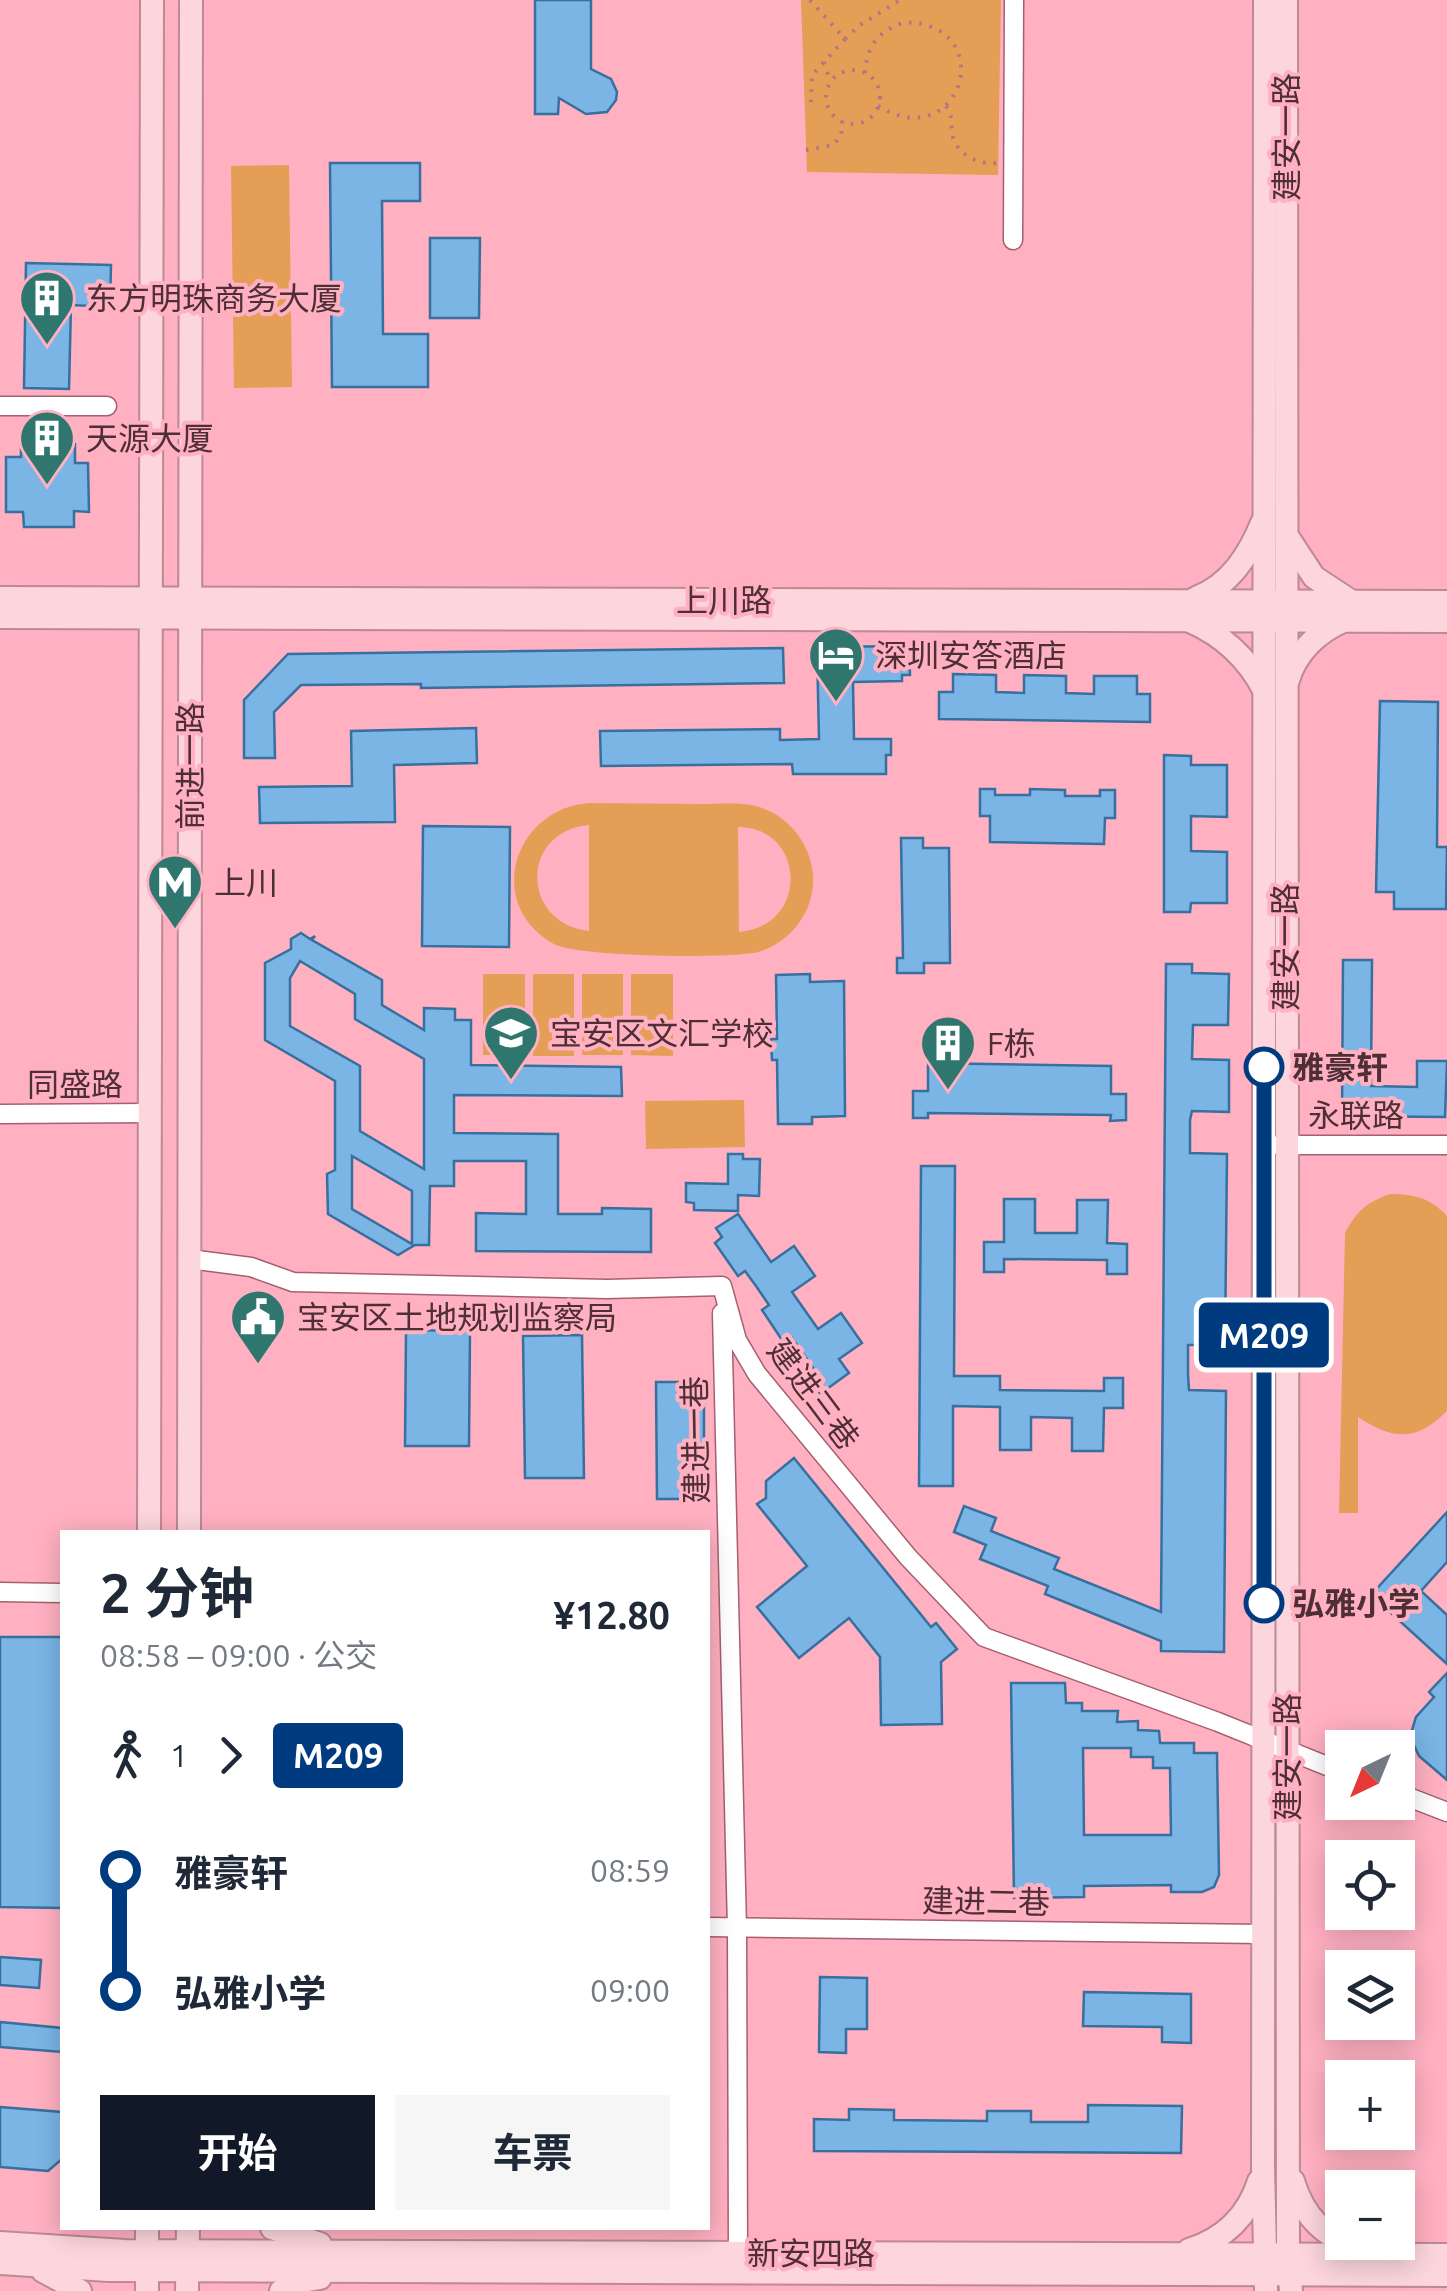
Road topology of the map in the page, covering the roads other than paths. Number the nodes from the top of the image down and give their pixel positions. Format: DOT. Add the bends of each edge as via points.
graph roads {
  1 [pos="152,0"];
  2 [pos="191,0"];
  3 [pos="1014,0"];
  4 [pos="1265,0"];
  5 [pos="1286,0"];
  6 [pos="1012,240"];
  7 [pos="0,406"];
  8 [pos="107,406"];
  9 [pos="1265,515"];
  10 [pos="1286,532"];
  11 [pos="0,598"];
  12 [pos="1447,602"];
  13 [pos="151,608"];
  14 [pos="190,608"];
  15 [pos="1188,610"];
  16 [pos="1276,611"];
  17 [pos="1348,611"];
  18 [pos="0,617"];
  19 [pos="1447,621"];
  20 [pos="1276,690"];
  21 [pos="0,1114"];
  22 [pos="150,1114"];
  23 [pos="1275,1145"];
  24 [pos="1447,1145"];
  25 [pos="189,1259"];
  26 [pos="722,1286"];
  27 [pos="149,1530"];
  28 [pos="188,1530"];
  29 [pos="0,1592"];
  30 [pos="60,1592"];
  31 [pos="1263,1742"];
  32 [pos="1286,1751"];
  33 [pos="1325,1766"];
  34 [pos="1415,1800"];
  35 [pos="1447,1812"];
  36 [pos="710,1928"];
  37 [pos="737,1928"];
  38 [pos="1263,1934"];
  39 [pos="1288,2147"];
  40 [pos="1262,2168"];
  41 [pos="60,2228"];
  42 [pos="277,2230"];
  43 [pos="2,2253"];
  44 [pos="738,2253"];
  45 [pos="148,2260"];
  46 [pos="188,2260"];
  47 [pos="352,2261"];
  48 [pos="1179,2264"];
  49 [pos="1429,2265"];
  50 [pos="1276,2273"];
  51 [pos="524,2281"];
  52 [pos="610,2282"];
  53 [pos="80,2291"];
  54 [pos="281,2291"];
  55 [pos="1223,2291"];
  56 [pos="1344,2291"];
  1 -- 13 [label="main road, 前进一路"];
  2 -- 14 [label="main road, 前进一路"];
  3 -- 6 [label="street"];
  4 -- 9 [label="main road, 建安一路"];
  5 -- 10 [label="main road, 建安一路"];
  7 -- 8 [label="street"];
  9 -- 15 [label="main road" via="1235,570"];
  9 -- 16 [label="main road, 建安一路"];
  10 -- 16 [label="main road, 建安一路"];
  10 -- 17 [label="main road" via="1314,576"];
  11 -- 13 [label="main road, 上川路"];
  12 -- 17 [label="main road, 上川路"];
  13 -- 14 [label="main road, 上川路"];
  13 -- 18 [label="main road, 上川路"];
  13 -- 22 [label="main road, 前进一路"];
  14 -- 15 [label="main road, 上川路"];
  14 -- 25 [label="main road, 前进一路"];
  15 -- 16 [label="main road, 上川路"];
  15 -- 20 [label="main road"];
  16 -- 17 [label="main road, 上川路"];
  16 -- 20 [label="main road, 建安一路"];
  17 -- 19 [label="main road, 上川路"];
  17 -- 20 [label="main road" via="1308,644"];
  20 -- 23 [label="main road, 建安一路"];
  21 -- 22 [label="street, 同盛路"];
  22 -- 27 [label="main road, 前进一路"];
  23 -- 24 [label="street, 永联路"];
  23 -- 31 [label="main road, 建安一路"];
  23 -- 32 [label="main road, 建安一路"];
  25 -- 26 [label="street" via="251,1266 294,1282"];
  25 -- 28 [label="main road, 前进一路"];
  26 -- 31 [label="street, 建进三巷" via="737,1340 757,1374 908,1557 984,1636"];
  26 -- 37 [label="street, 建进一巷"];
  29 -- 30 [label="street"];
  31 -- 32 [label="street, 建进三巷"];
  31 -- 38 [label="main road, 建安一路"];
  32 -- 33 [label="street, 建进三巷"];
  32 -- 39 [label="main road, 建安一路"];
  34 -- 35 [label="street"];
  36 -- 37 [label="street, 建进二巷"];
  37 -- 38 [label="street, 建进二巷"];
  37 -- 44 [label="street, 建进一巷"];
  38 -- 40 [label="main road, 建安一路"];
  39 -- 49 [label="main road" via="1300,2202 1315,2224 1338,2242"];
  39 -- 50 [label="main road, 建安一路"];
  40 -- 48 [label="main road" via="1238,2220"];
  40 -- 50 [label="main road, 建安一路"];
  41 -- 43 [label="main road"];
  42 -- 47 [label="main road"];
  43 -- 45 [label="main road, 新安四路"];
  43 -- 53 [label="main road"];
  44 -- 47 [label="main road, 新安四路"];
  44 -- 48 [label="main road, 新安四路"];
  45 -- 46 [label="main road, 新安四路"];
  46 -- 47 [label="main road, 新安四路"];
  47 -- 51 [label="main road, 新安四路"];
  47 -- 54 [label="main road"];
  48 -- 50 [label="main road, 新安四路"];
  48 -- 52 [label="main road, 新安四路"];
  48 -- 55 [label="main road"];
  49 -- 50 [label="main road, 新安四路"];
  49 -- 56 [label="main road"];
  51 -- 52 [label="main road, 新安四路"];
}
